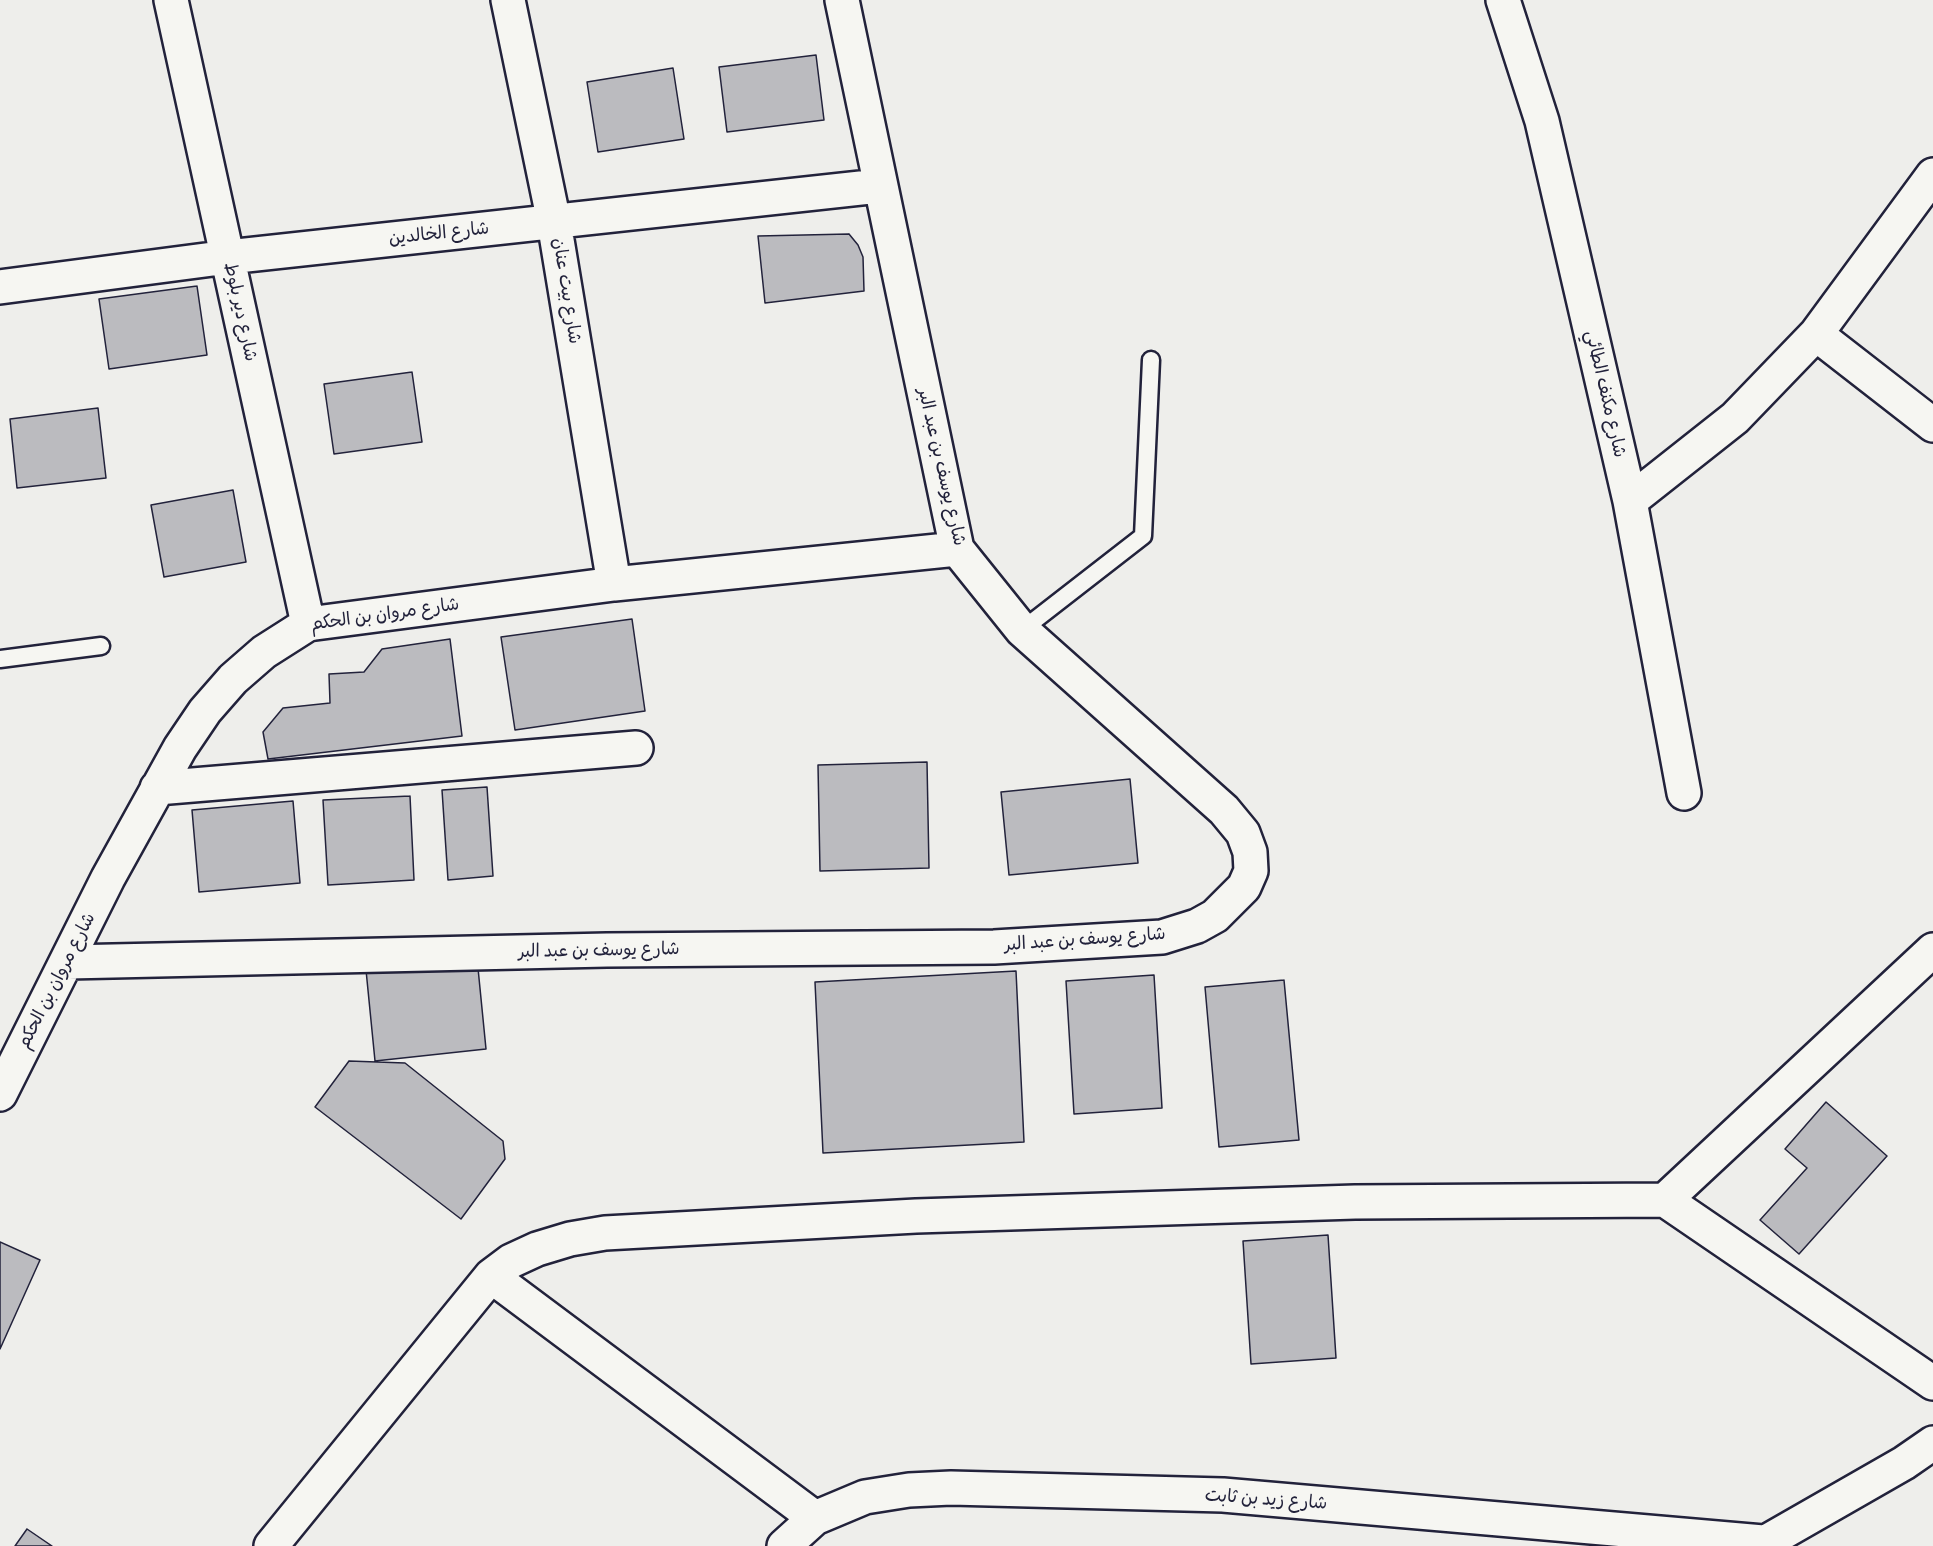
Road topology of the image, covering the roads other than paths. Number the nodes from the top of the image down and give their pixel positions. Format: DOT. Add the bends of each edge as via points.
graph roads {
  1 [pos="171,0"];
  2 [pos="508,0"];
  3 [pos="842,0"];
  4 [pos="1503,0"];
  5 [pos="1933,175"];
  6 [pos="879,186"];
  7 [pos="554,222"];
  8 [pos="228,257"];
  9 [pos="0,287"];
  10 [pos="1816,334"];
  11 [pos="1151,360"];
  12 [pos="1933,426"];
  13 [pos="1630,501"];
  14 [pos="957,549"];
  15 [pos="614,584"];
  16 [pos="308,624"];
  17 [pos="1022,630"];
  18 [pos="101,646"];
  19 [pos="0,658"];
  20 [pos="636,748"];
  21 [pos="157,788"];
  22 [pos="1684,793"];
  23 [pos="1933,950"];
  24 [pos="68,962"];
  25 [pos="0,1094"];
  26 [pos="1665,1200"];
  27 [pos="491,1276"];
  28 [pos="1933,1383"];
  29 [pos="1933,1443"];
  30 [pos="816,1518"];
  31 [pos="1761,1544"];
  32 [pos="271,1546"];
  33 [pos="784,1546"];
  1 -- 8 [label="street, شارع دير بلوط"];
  2 -- 7 [label="street, شارع بيت عنان"];
  3 -- 6 [label="street, شارع يوسف بن عبد البر"];
  4 -- 13 [label="street, شارع مكنف الطائي" via="1542,121"];
  5 -- 10 [label="street"];
  6 -- 7 [label="street, شارع الخالدين"];
  6 -- 14 [label="street, شارع يوسف بن عبد البر"];
  7 -- 8 [label="street, شارع الخالدين"];
  7 -- 15 [label="street, شارع بيت عنان"];
  8 -- 9 [label="street, شارع الخالدين"];
  8 -- 16 [label="street, شارع دير بلوط"];
  10 -- 12 [label="street"];
  10 -- 13 [label="street" via="1735,418"];
  11 -- 17 [label="lane" via="1143,536"];
  13 -- 22 [label="street, شارع مكنف الطائي"];
  14 -- 15 [label="street, شارع مروان بن الحكم"];
  14 -- 17 [label="street, شارع يوسف بن عبد البر"];
  15 -- 16 [label="street, شارع مروان بن الحكم"];
  16 -- 21 [label="street, شارع مروان بن الحكم" via="264,652 204,711"];
  17 -- 24 [label="street, شارع يوسف بن عبد البر" via="1224,810 1243,833 1251,871 1244,887 1215,916 1161,937 994,947 595,950"];
  18 -- 19 [label="lane"];
  20 -- 21 [label="street"];
  21 -- 24 [label="street, شارع مروان بن الحكم"];
  23 -- 26 [label="street"];
  24 -- 25 [label="street, شارع مروان بن الحكم"];
  26 -- 27 [label="street" via="1355,1202 1130,1209 605,1233 537,1250 511,1261"];
  26 -- 28 [label="street"];
  27 -- 30 [label="street"];
  27 -- 32 [label="street"];
  29 -- 31 [label="street"];
  30 -- 31 [label="street, شارع زيد بن ثابت" via="865,1497 909,1490 1223,1495"];
  30 -- 33 [label="street, شارع زيد بن ثابت"];
}
